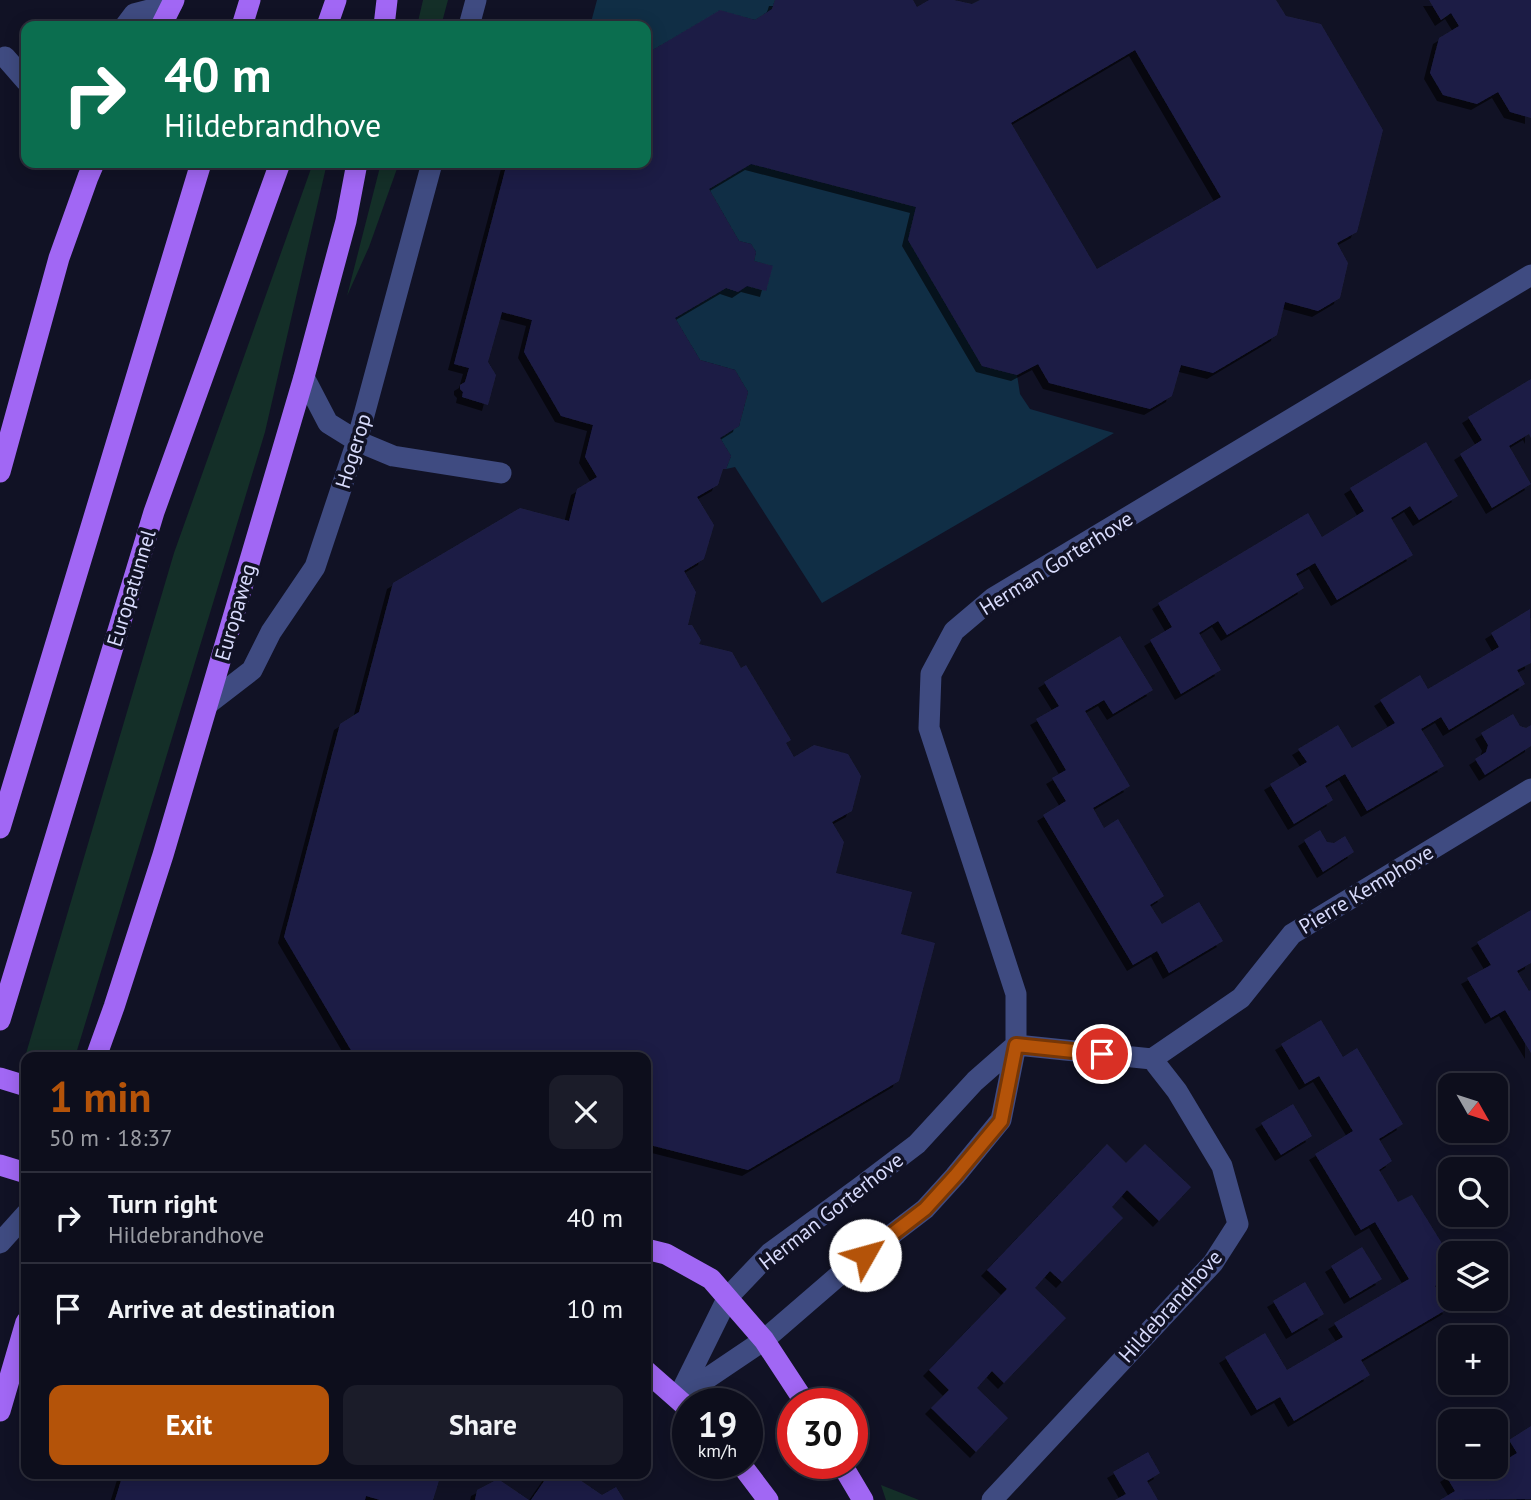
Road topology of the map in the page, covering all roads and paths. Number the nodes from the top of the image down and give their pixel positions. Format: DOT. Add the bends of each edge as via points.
graph roads {
  1 [pos="250,0"];
  2 [pos="337,0"];
  3 [pos="387,0"];
  4 [pos="476,0"];
  5 [pos="173,2"];
  6 [pos="129,21"];
  7 [pos="164,21"];
  8 [pos="244,21"];
  9 [pos="329,21"];
  10 [pos="385,21"];
  11 [pos="470,21"];
  12 [pos="10,56"];
  13 [pos="21,73"];
  14 [pos="88,168"];
  15 [pos="199,168"];
  16 [pos="278,168"];
  17 [pos="356,168"];
  18 [pos="431,168"];
  19 [pos="1531,275"];
  20 [pos="304,377"];
  21 [pos="357,441"];
  22 [pos="0,472"];
  23 [pos="501,473"];
  24 [pos="208,704"];
  25 [pos="1531,789"];
  26 [pos="0,828"];
  27 [pos="0,1020"];
  28 [pos="1016,1045"];
  29 [pos="98,1052"];
  30 [pos="1152,1059"];
  31 [pos="0,1078"];
  32 [pos="21,1084"];
  33 [pos="0,1165"];
  34 [pos="21,1171"];
  35 [pos="21,1220"];
  36 [pos="0,1243"];
  37 [pos="651,1250"];
  38 [pos="728,1297"];
  39 [pos="21,1339"];
  40 [pos="764,1340"];
  41 [pos="651,1375"];
  42 [pos="689,1388"];
  43 [pos="702,1388"];
  44 [pos="796,1388"];
  45 [pos="672,1393"];
  46 [pos="0,1411"];
  47 [pos="752,1479"];
  48 [pos="851,1479"];
  49 [pos="768,1500"];
  50 [pos="863,1500"];
  51 [pos="992,1500"];
  1 -- 8 [label="main road"];
  2 -- 9 [label="main road"];
  3 -- 10 [label="main road"];
  4 -- 11 [label="street"];
  5 -- 6 [label="street" via="134,14"];
  5 -- 7 [label="main road"];
  12 -- 13 [label="street"];
  14 -- 22 [label="main road"];
  15 -- 26 [label="main road"];
  16 -- 27 [label="main road, Europatunnel" via="154,512"];
  17 -- 20 [label="main road, Europaweg"];
  18 -- 21 [label="street, Hogerop"];
  19 -- 28 [label="street, Herman Gorterhove" via="993,598 954,631 931,674 929,728 1016,994"];
  20 -- 21 [label="street" via="328,423"];
  20 -- 24 [label="main road, Europaweg"];
  21 -- 23 [label="street" via="393,456"];
  21 -- 24 [label="street, Hogerop" via="315,567 271,632 252,670"];
  24 -- 29 [label="main road, Europaweg"];
  25 -- 30 [label="street, Pierre Kemphove" via="1292,934 1241,998"];
  28 -- 30 [label="street"];
  28 -- 38 [label="street, Herman Gorterhove" via="975,1081 917,1144 770,1253"];
  28 -- 40 [label="street, Herman Gorterhove" via="1001,1121 955,1176 925,1209"];
  30 -- 51 [label="street, Hildebrandhove" via="1222,1166 1238,1224 1213,1263"];
  31 -- 32 [label="main road"];
  33 -- 34 [label="main road"];
  35 -- 36 [label="street"];
  37 -- 38 [label="main road" via="711,1279"];
  38 -- 40 [label="main road"];
  38 -- 42 [label="street, Herman Gorterhove"];
  39 -- 46 [label="main road"];
  40 -- 43 [label="street, Herman Gorterhove"];
  40 -- 44 [label="main road"];
  41 -- 45 [label="main road"];
  47 -- 49 [label="main road"];
  48 -- 50 [label="main road"];
}
